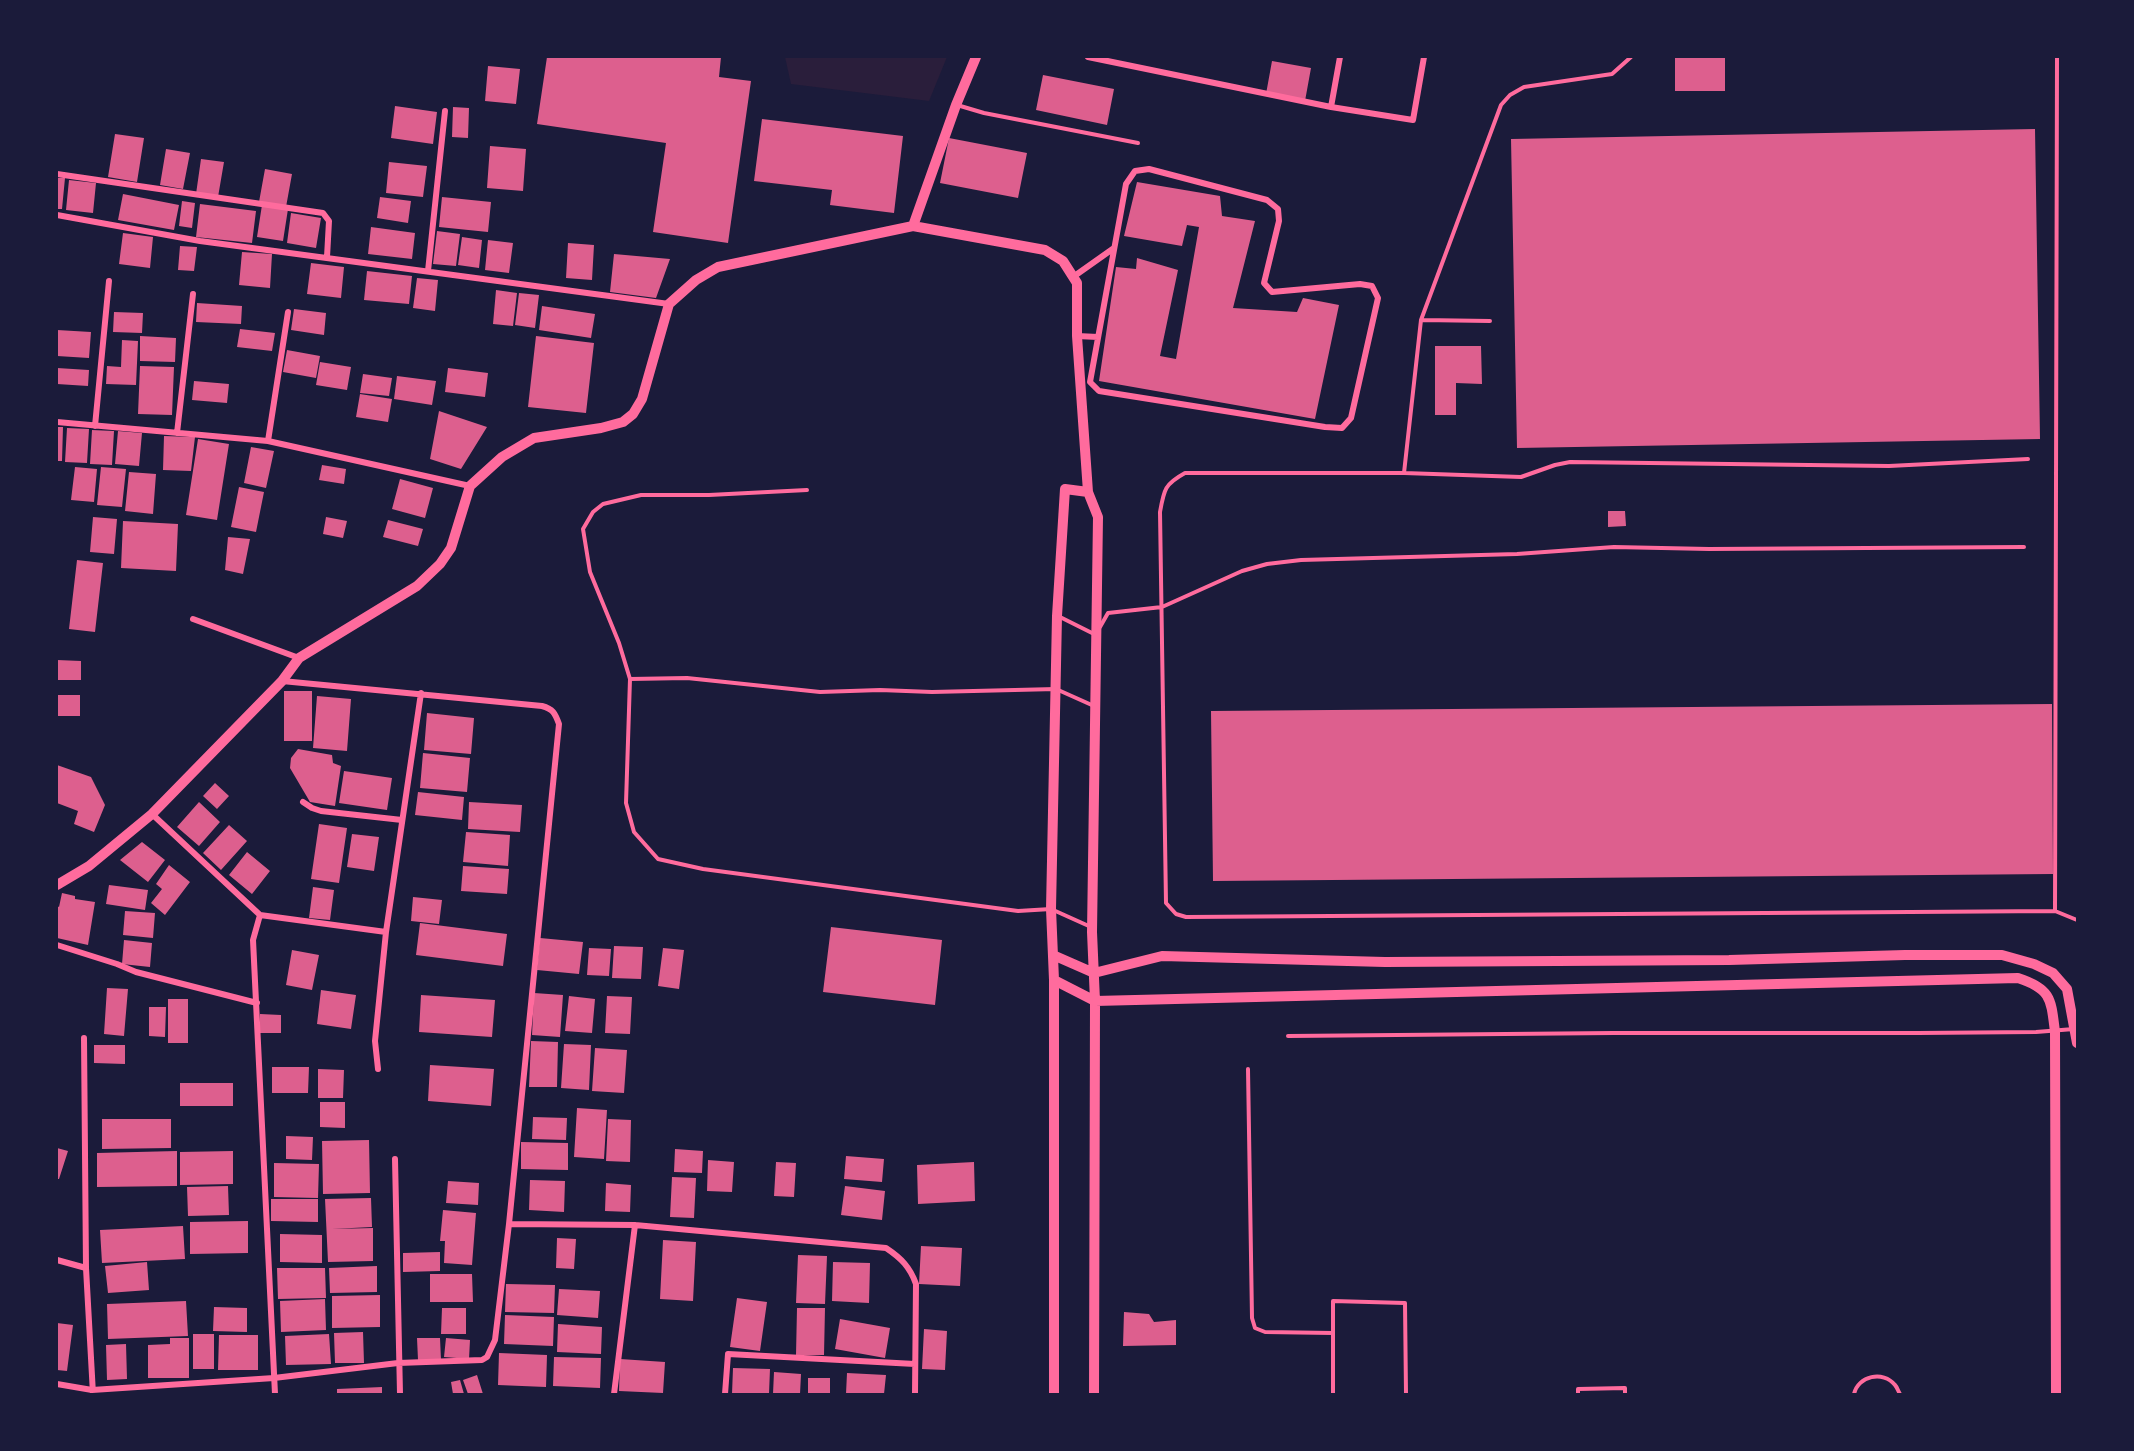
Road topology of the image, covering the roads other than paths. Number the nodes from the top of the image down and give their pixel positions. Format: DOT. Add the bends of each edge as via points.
graph roads {
  1 [pos="976,57"];
  2 [pos="1088,57"];
  3 [pos="1340,57"];
  4 [pos="1424,57"];
  5 [pos="1631,57"];
  6 [pos="2058,57"];
  7 [pos="956,105"];
  8 [pos="1330,107"];
  9 [pos="445,111"];
  10 [pos="1138,142"];
  11 [pos="57,174"];
  12 [pos="57,215"];
  13 [pos="913,225"];
  14 [pos="1114,248"];
  15 [pos="327,257"];
  16 [pos="428,271"];
  17 [pos="1073,277"];
  18 [pos="109,281"];
  19 [pos="193,294"];
  20 [pos="669,304"];
  21 [pos="288,312"];
  22 [pos="1421,320"];
  23 [pos="1490,321"];
  24 [pos="1077,336"];
  25 [pos="1098,337"];
  26 [pos="57,422"];
  27 [pos="95,426"];
  28 [pos="177,433"];
  29 [pos="268,441"];
  30 [pos="2028,459"];
  31 [pos="1404,473"];
  32 [pos="470,486"];
  33 [pos="807,490"];
  34 [pos="1088,492"];
  35 [pos="2024,547"];
  36 [pos="1162,607"];
  37 [pos="1057,616"];
  38 [pos="193,619"];
  39 [pos="1097,634"];
  40 [pos="299,658"];
  41 [pos="630,679"];
  42 [pos="282,681"];
  43 [pos="1056,689"];
  44 [pos="421,693"];
  45 [pos="1096,707"];
  46 [pos="303,802"];
  47 [pos="152,814"];
  48 [pos="402,820"];
  49 [pos="57,885"];
  50 [pos="1051,909"];
  51 [pos="2055,911"];
  52 [pos="260,915"];
  53 [pos="2077,920"];
  54 [pos="1092,928"];
  55 [pos="386,932"];
  56 [pos="57,945"];
  57 [pos="1053,955"];
  58 [pos="1094,973"];
  59 [pos="1054,980"];
  60 [pos="1095,1001"];
  61 [pos="256,1002"];
  62 [pos="2074,1029"];
  63 [pos="2055,1032"];
  64 [pos="1288,1036"];
  65 [pos="84,1038"];
  66 [pos="2077,1043"];
  67 [pos="378,1069"];
  68 [pos="1248,1069"];
  69 [pos="395,1159"];
  70 [pos="509,1224"];
  71 [pos="635,1225"];
  72 [pos="57,1260"];
  73 [pos="86,1268"];
  74 [pos="1333,1333"];
  75 [pos="398,1363"];
  76 [pos="915,1364"];
  77 [pos="274,1378"];
  78 [pos="57,1384"];
  79 [pos="92,1392"];
  80 [pos="275,1394"];
  81 [pos="400,1394"];
  82 [pos="614,1394"];
  83 [pos="725,1394"];
  84 [pos="915,1394"];
  85 [pos="1054,1394"];
  86 [pos="1094,1394"];
  87 [pos="1333,1394"];
  88 [pos="1406,1394"];
  89 [pos="1578,1394"];
  90 [pos="1625,1394"];
  91 [pos="1854,1394"];
  92 [pos="1900,1394"];
  93 [pos="2056,1394"];
  1 -- 7 [label="street"];
  2 -- 8 [label="street"];
  3 -- 8 [label="street"];
  4 -- 8 [label="street" via="1413,120"];
  5 -- 22 [label="lane" via="1612,74 1524,87 1501,105"];
  6 -- 51 [label="lane"];
  7 -- 10 [label="lane"];
  7 -- 13 [label="street"];
  9 -- 16 [label="street"];
  11 -- 15 [label="street" via="323,213 329,224"];
  12 -- 15 [label="street" via="200,241"];
  13 -- 17 [label="street" via="1045,250 1063,261"];
  13 -- 20 [label="street" via="718,267"];
  14 -- 17 [label="street"];
  14 -- 25 [label="street"];
  14 -- 25 [label="street" via="1126,184 1135,171 1149,169 1267,200 1278,209 1279,221 1264,283 1272,292 1360,285 1372,286 1378,298 1352,418 1342,428 1099,391 1090,382"];
  15 -- 16 [label="street"];
  16 -- 20 [label="street"];
  17 -- 24 [label="street" via="1077,283"];
  18 -- 27 [label="street"];
  19 -- 28 [label="street"];
  20 -- 32 [label="street" via="642,399 633,414 623,422 601,428 534,438 502,457"];
  21 -- 29 [label="street"];
  22 -- 23 [label="lane"];
  22 -- 31 [label="lane"];
  24 -- 25 [label="street"];
  24 -- 34 [label="street"];
  26 -- 27 [label="street"];
  27 -- 28 [label="street"];
  28 -- 29 [label="street"];
  29 -- 32 [label="street"];
  30 -- 31 [label="lane" via="1889,466 1570,462 1521,477"];
  31 -- 36 [label="lane" via="1185,473 1165,489 1160,512"];
  32 -- 40 [label="street" via="451,548 440,564 417,586"];
  33 -- 41 [label="lane" via="640,495 603,504 593,512 583,530 590,572"];
  34 -- 37 [label="street" via="1065,489"];
  34 -- 39 [label="street" via="1098,517"];
  35 -- 36 [label="lane" via="1614,547 1301,560 1242,571"];
  36 -- 39 [label="lane" via="1108,613"];
  36 -- 51 [label="lane" via="1166,903 1176,914 1197,917"];
  37 -- 39 [label="lane"];
  37 -- 43 [label="street"];
  38 -- 40 [label="street"];
  39 -- 45 [label="street"];
  40 -- 42 [label="street"];
  41 -- 43 [label="lane" via="687,678 820,692"];
  41 -- 50 [label="lane" via="626,803 634,832 658,859 703,869 1018,911"];
  42 -- 44 [label="street"];
  42 -- 47 [label="street"];
  43 -- 45 [label="lane"];
  43 -- 50 [label="street"];
  44 -- 48 [label="street"];
  44 -- 70 [label="street" via="542,706 556,714 559,724"];
  45 -- 54 [label="street"];
  46 -- 48 [label="street" via="321,811"];
  47 -- 49 [label="street" via="89,866"];
  47 -- 52 [label="street"];
  48 -- 55 [label="street"];
  50 -- 54 [label="lane"];
  50 -- 57 [label="street"];
  51 -- 53 [label="lane"];
  52 -- 55 [label="street"];
  52 -- 61 [label="street" via="253,940"];
  54 -- 58 [label="street"];
  55 -- 67 [label="street" via="375,1041"];
  56 -- 61 [label="street" via="136,972"];
  57 -- 58 [label="street"];
  57 -- 59 [label="street"];
  58 -- 60 [label="street"];
  58 -- 62 [label="street" via="1162,956 1397,962 2002,955 2053,973 2067,989"];
  59 -- 60 [label="street"];
  59 -- 85 [label="street"];
  60 -- 63 [label="street" via="2018,978 2047,993"];
  60 -- 86 [label="street"];
  61 -- 77 [label="street"];
  62 -- 63 [label="lane"];
  62 -- 66 [label="street"];
  63 -- 64 [label="lane"];
  63 -- 93 [label="street"];
  65 -- 73 [label="street"];
  68 -- 74 [label="lane" via="1255,1328 1264,1332"];
  69 -- 75 [label="street"];
  70 -- 71 [label="street"];
  70 -- 75 [label="street" via="495,1340 487,1357"];
  71 -- 76 [label="street" via="886,1248 901,1258 916,1284"];
  71 -- 82 [label="street"];
  72 -- 73 [label="street"];
  73 -- 79 [label="street"];
  74 -- 87 [label="lane"];
  74 -- 88 [label="lane" via="1333,1301 1405,1303"];
  75 -- 77 [label="street"];
  75 -- 81 [label="street"];
  76 -- 83 [label="street" via="728,1354"];
  76 -- 84 [label="street"];
  77 -- 79 [label="street"];
  77 -- 80 [label="street"];
  78 -- 79 [label="street"];
  89 -- 90 [label="lane" via="1578,1389 1625,1388"];
  91 -- 92 [label="lane" via="1862,1380 1870,1377 1889,1379"];
}
